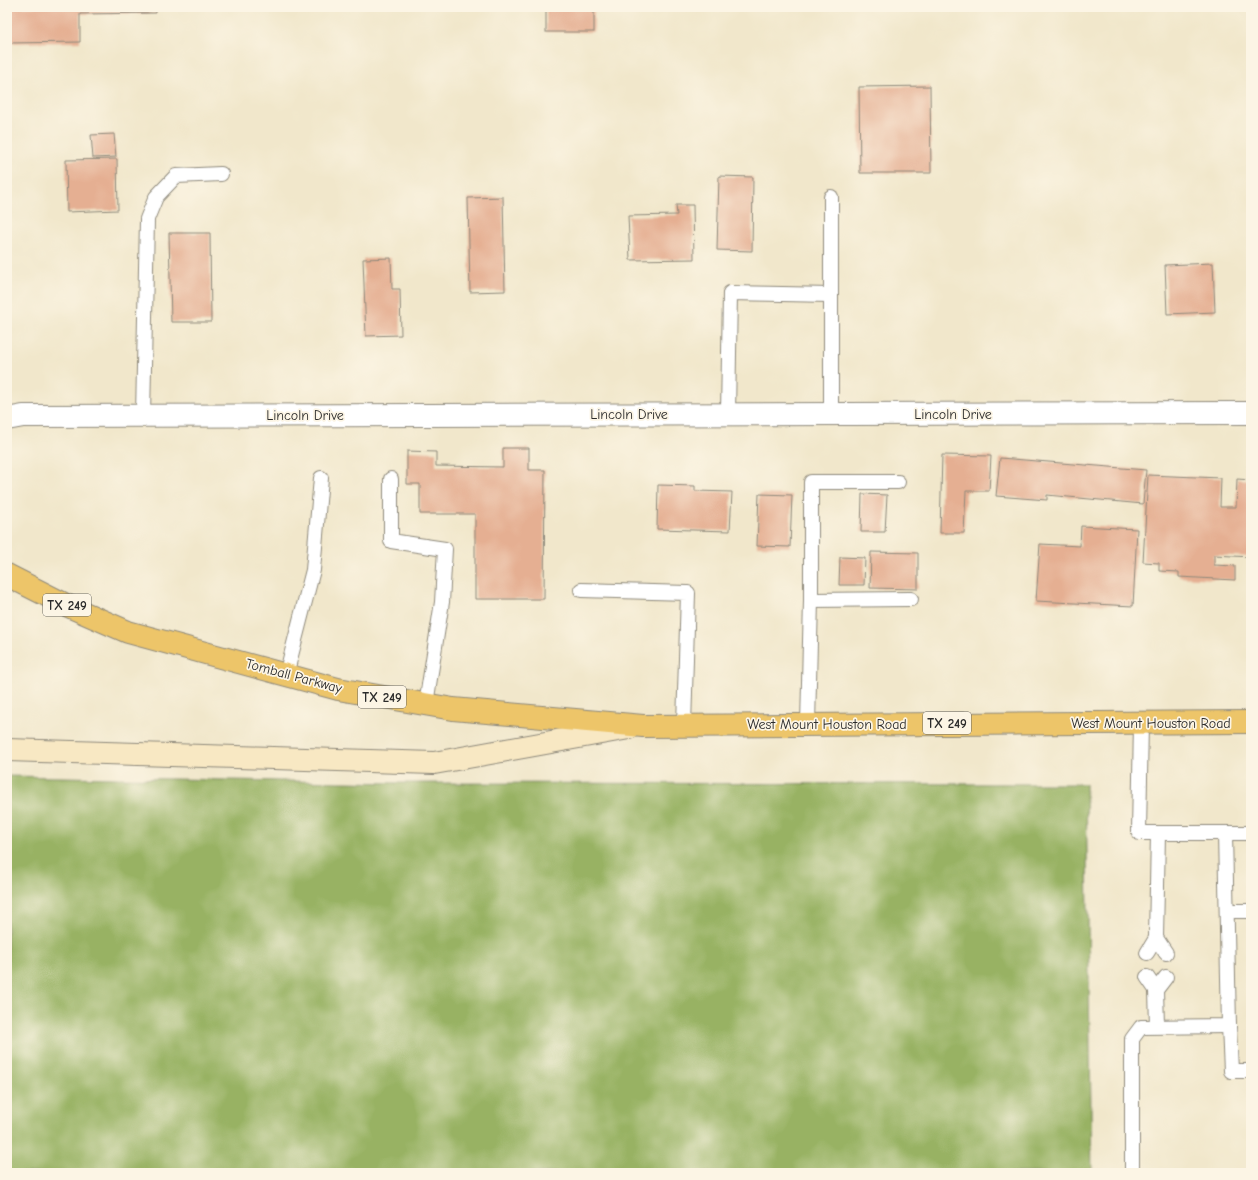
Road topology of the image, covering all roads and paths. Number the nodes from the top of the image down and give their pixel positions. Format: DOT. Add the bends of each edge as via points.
graph roads {
  1 [pos="221,174"];
  2 [pos="831,197"];
  3 [pos="831,295"];
  4 [pos="1251,413"];
  5 [pos="728,414"];
  6 [pos="831,414"];
  7 [pos="143,416"];
  8 [pos="7,419"];
  9 [pos="321,478"];
  10 [pos="391,479"];
  11 [pos="898,482"];
  12 [pos="7,575"];
  13 [pos="581,590"];
  14 [pos="911,599"];
  15 [pos="810,600"];
  16 [pos="286,675"];
  17 [pos="426,704"];
  18 [pos="1251,722"];
  19 [pos="1141,723"];
  20 [pos="808,724"];
  21 [pos="684,725"];
  22 [pos="643,726"];
  23 [pos="7,750"];
  24 [pos="1158,833"];
  25 [pos="1225,833"];
  26 [pos="1251,833"];
  27 [pos="1227,911"];
  28 [pos="1251,911"];
  29 [pos="1156,938"];
  30 [pos="1147,953"];
  31 [pos="1166,953"];
  32 [pos="1147,977"];
  33 [pos="1166,977"];
  34 [pos="1156,990"];
  35 [pos="1157,1026"];
  36 [pos="1229,1026"];
  37 [pos="1251,1071"];
  38 [pos="1132,1173"];
  1 -- 7 [label="lane" via="176,176 156,197 147,219"];
  2 -- 3 [label="lane"];
  3 -- 5 [label="lane" via="730,293"];
  3 -- 6 [label="lane"];
  4 -- 6 [label="street, Lincoln Drive"];
  5 -- 6 [label="street, Lincoln Drive"];
  5 -- 7 [label="street, Lincoln Drive"];
  7 -- 8 [label="street, Lincoln Drive" via="23,416"];
  9 -- 16 [label="lane" via="313,570"];
  10 -- 17 [label="lane" via="391,541 445,549 442,602"];
  11 -- 15 [label="lane" via="811,482"];
  12 -- 16 [label="main road, Tomball Parkway / TX 249" via="128,632"];
  13 -- 21 [label="lane" via="688,593"];
  14 -- 15 [label="lane"];
  15 -- 20 [label="lane"];
  16 -- 17 [label="main road, Tomball Parkway / TX 249" via="338,689"];
  17 -- 22 [label="main road, Tomball Parkway / TX 249" via="453,709"];
  18 -- 19 [label="main road, West Mount Houston Road / TX 249"];
  19 -- 20 [label="main road, West Mount Houston Road / TX 249"];
  19 -- 24 [label="lane" via="1139,833"];
  20 -- 21 [label="main road, West Mount Houston Road / TX 249"];
  21 -- 22 [label="main road, West Mount Houston Road / TX 249"];
  22 -- 23 [label="main road" via="434,762"];
  24 -- 25 [label="lane"];
  24 -- 29 [label="lane"];
  25 -- 26 [label="lane"];
  25 -- 27 [label="lane"];
  27 -- 28 [label="lane"];
  27 -- 36 [label="lane"];
  29 -- 30 [label="lane"];
  29 -- 31 [label="lane"];
  32 -- 34 [label="lane"];
  33 -- 34 [label="lane"];
  34 -- 35 [label="lane"];
  35 -- 36 [label="lane"];
  35 -- 38 [label="lane" via="1141,1027 1132,1039"];
  36 -- 37 [label="lane" via="1230,1071"];
}
